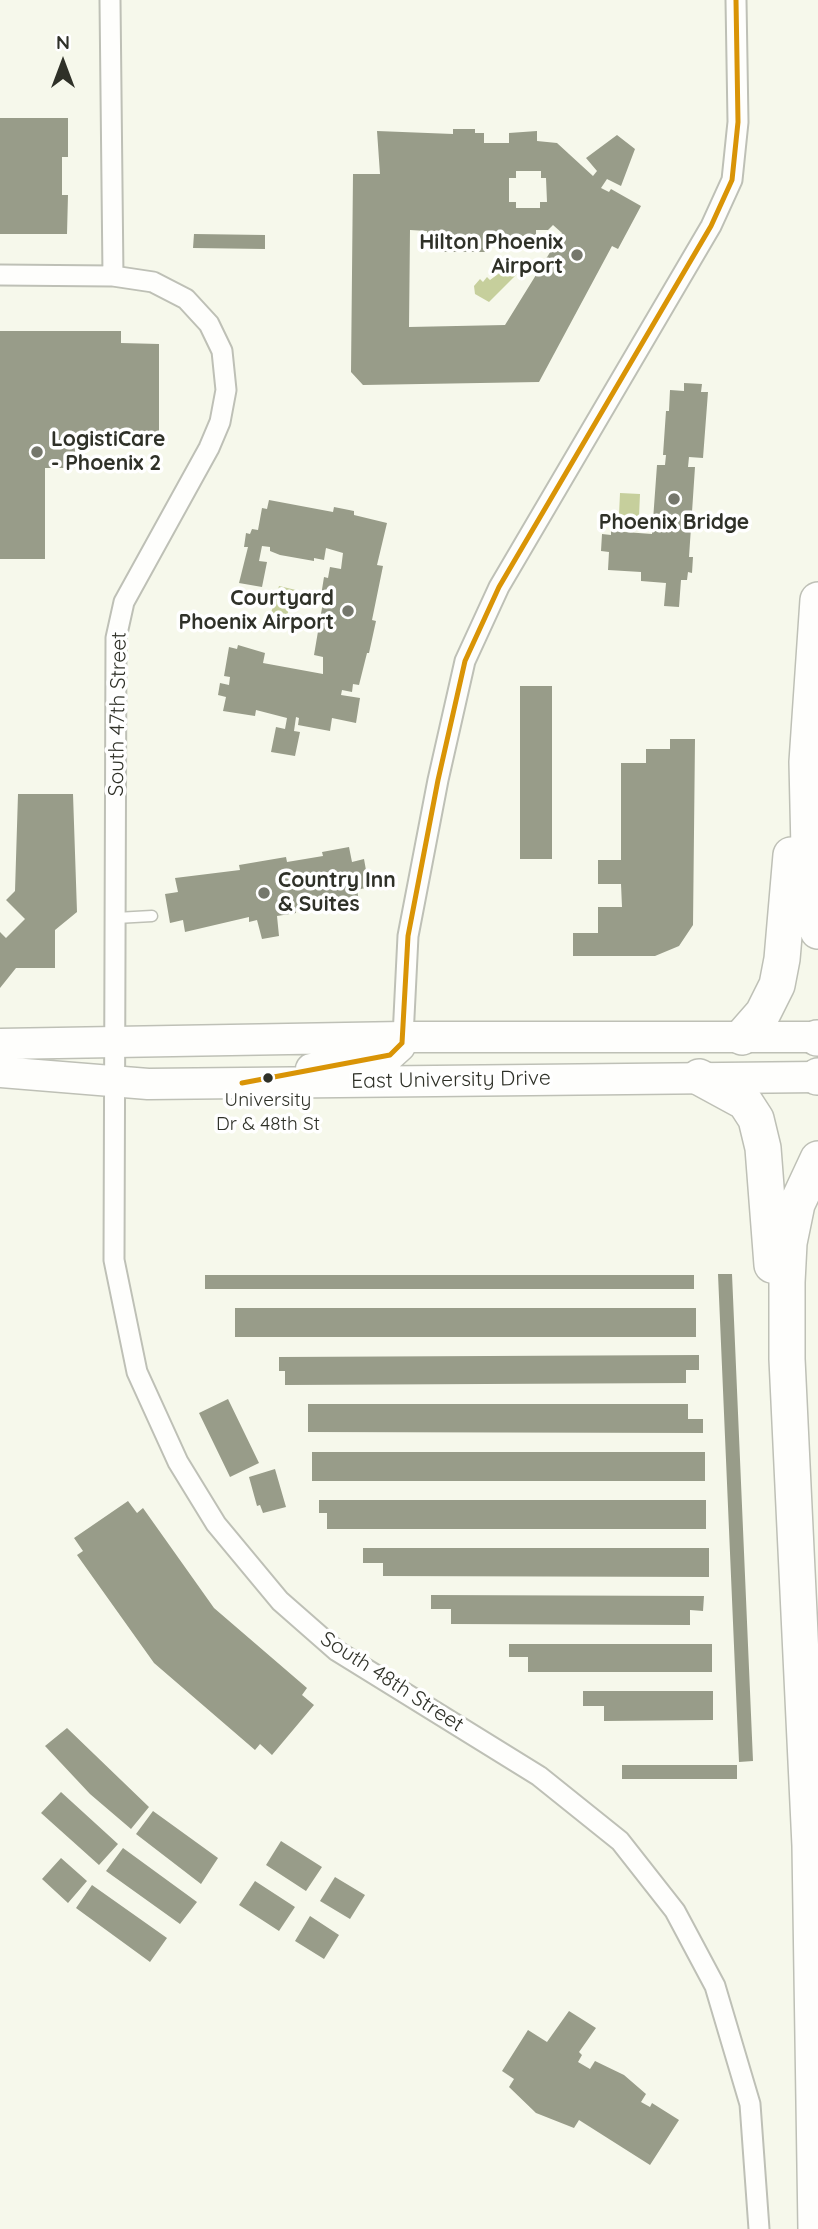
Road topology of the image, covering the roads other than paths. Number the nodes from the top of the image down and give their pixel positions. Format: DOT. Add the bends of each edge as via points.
graph roads {
  1 [pos="110,0"];
  2 [pos="736,0"];
  3 [pos="0,275"];
  4 [pos="113,276"];
  5 [pos="818,600"];
  6 [pos="807,762"];
  7 [pos="152,916"];
  8 [pos="116,918"];
  9 [pos="818,931"];
  10 [pos="403,1037"];
  11 [pos="742,1037"];
  12 [pos="818,1038"];
  13 [pos="0,1044"];
  14 [pos="116,1044"];
  15 [pos="0,1072"];
  16 [pos="699,1077"];
  17 [pos="818,1077"];
  18 [pos="116,1083"];
  19 [pos="242,1083"];
  20 [pos="818,1159"];
  21 [pos="787,1359"];
  22 [pos="818,1802"];
  23 [pos="810,1846"];
  24 [pos="759,2229"];
  25 [pos="816,2229"];
  1 -- 4 [label="street"];
  2 -- 10 [label="street" via="738,122 732,180 710,226 499,587 466,661 408,936"];
  3 -- 4 [label="street"];
  4 -- 8 [label="street, South 47th Street" via="153,282 186,299 209,324 222,351 226,390 209,448 124,602 116,638"];
  5 -- 6 [label="highway"];
  6 -- 9 [label="highway" via="809,878"];
  6 -- 11 [label="highway" via="790,858 780,972 767,1006"];
  7 -- 8 [label="lane"];
  8 -- 14 [label="street, South 47th Street"];
  10 -- 11 [label="main road, East University Drive"];
  10 -- 14 [label="main road, East University Drive"];
  10 -- 19 [label="main road" via="390,1055"];
  11 -- 12 [label="main road, East University Drive"];
  13 -- 14 [label="main road, East University Drive"];
  14 -- 18 [label="street, South 47th Street"];
  15 -- 18 [label="main road, East University Drive"];
  16 -- 17 [label="main road, East University Drive"];
  16 -- 19 [label="main road, East University Drive"];
  16 -- 21 [label="highway" via="745,1102 759,1127 773,1281"];
  18 -- 19 [label="main road, East University Drive"];
  18 -- 24 [label="street, South 48th Street" via="114,1261 137,1372 178,1462 216,1524 280,1601 337,1651 539,1776 620,1840 675,1911 715,1986 750,2104"];
  20 -- 21 [label="highway" via="797,1204 789,1243"];
  21 -- 23 [label="highway"];
  22 -- 23 [label="highway"];
  23 -- 25 [label="highway"];
}
